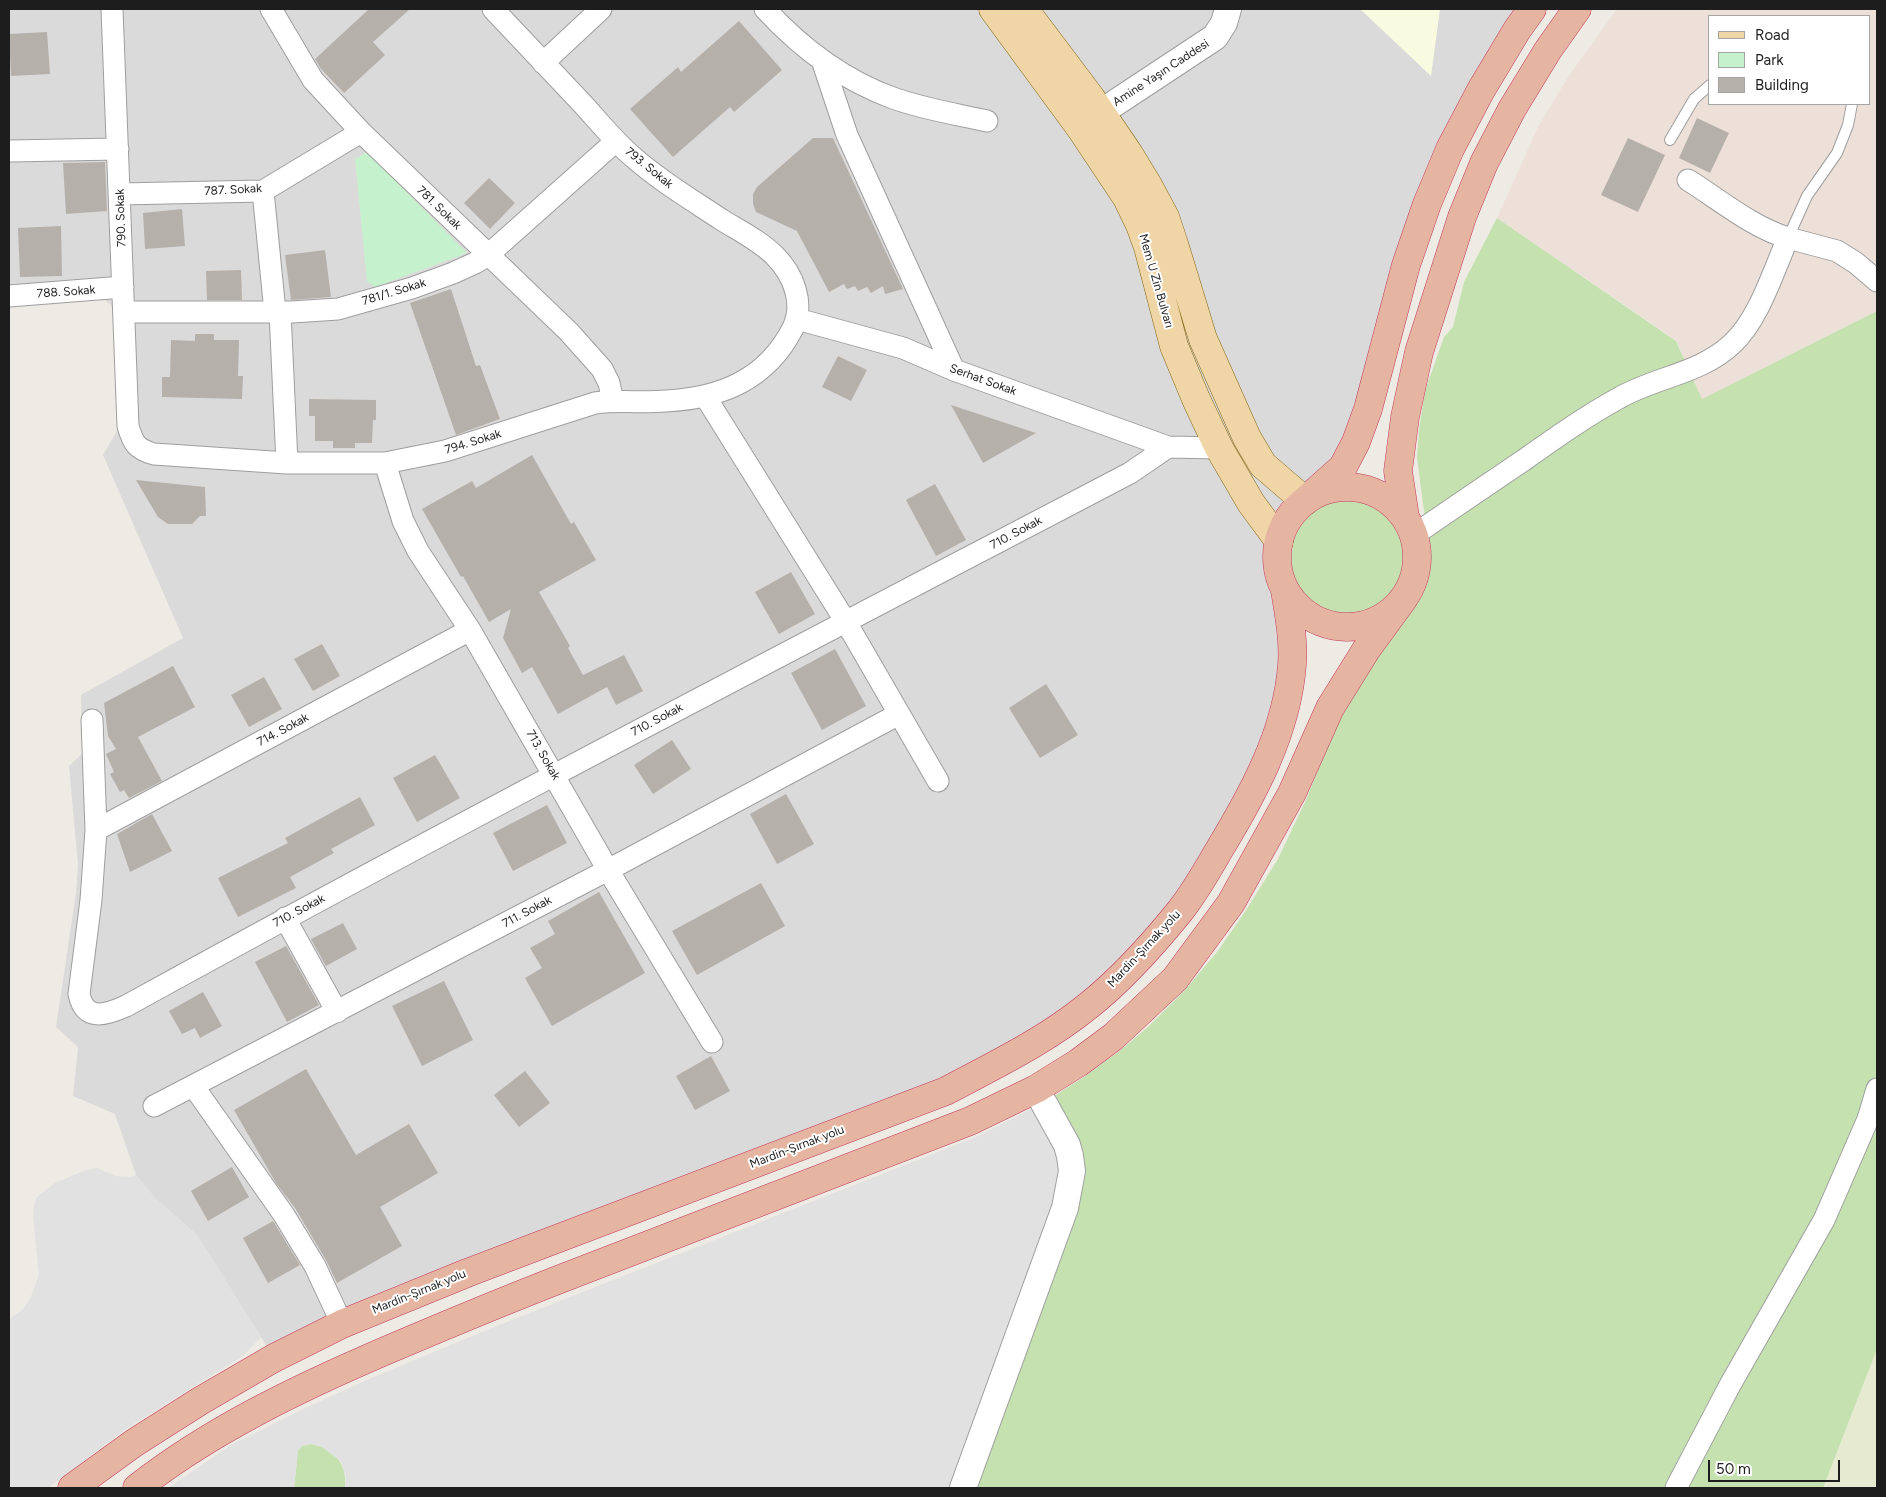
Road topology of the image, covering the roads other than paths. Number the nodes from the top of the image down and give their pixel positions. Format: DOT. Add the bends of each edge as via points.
graph roads {
  1 [pos="112,9"];
  2 [pos="270,9"];
  3 [pos="493,9"];
  4 [pos="601,9"];
  5 [pos="765,9"];
  6 [pos="993,9"];
  7 [pos="1024,9"];
  8 [pos="1211,9"];
  9 [pos="1228,9"];
  10 [pos="1532,9"];
  11 [pos="1577,9"];
  12 [pos="543,63"];
  13 [pos="823,63"];
  14 [pos="1708,86"];
  15 [pos="1852,105"];
  16 [pos="1085,113"];
  17 [pos="987,120"];
  18 [pos="361,132"];
  19 [pos="1670,140"];
  20 [pos="616,141"];
  21 [pos="118,149"];
  22 [pos="9,152"];
  23 [pos="1688,180"];
  24 [pos="264,191"];
  25 [pos="120,194"];
  26 [pos="1788,238"];
  27 [pos="488,255"];
  28 [pos="1877,281"];
  29 [pos="123,288"];
  30 [pos="9,296"];
  31 [pos="124,312"];
  32 [pos="278,312"];
  33 [pos="798,319"];
  34 [pos="954,370"];
  35 [pos="704,396"];
  36 [pos="613,401"];
  37 [pos="128,426"];
  38 [pos="1168,447"];
  39 [pos="1219,448"];
  40 [pos="287,463"];
  41 [pos="385,463"];
  42 [pos="1305,501"];
  43 [pos="1409,526"];
  44 [pos="1279,541"];
  45 [pos="1286,590"];
  46 [pos="1404,598"];
  47 [pos="846,622"];
  48 [pos="470,630"];
  49 [pos="899,714"];
  50 [pos="92,720"];
  51 [pos="554,774"];
  52 [pos="938,782"];
  53 [pos="96,830"];
  54 [pos="608,870"];
  55 [pos="285,918"];
  56 [pos="337,1012"];
  57 [pos="712,1042"];
  58 [pos="194,1087"];
  59 [pos="1036,1089"];
  60 [pos="1877,1089"];
  61 [pos="154,1106"];
  62 [pos="342,1324"];
  63 [pos="72,1488"];
  64 [pos="137,1488"];
  65 [pos="964,1488"];
  66 [pos="1676,1488"];
  1 -- 21 [label="street, 790. Sokak"];
  2 -- 18 [label="street, 781. Sokak" via="312,80"];
  3 -- 12 [label="street, 793. Sokak"];
  4 -- 12 [label="street"];
  5 -- 13 [label="street"];
  6 -- 16 [label="main road, Mem U Zin Bulvarı"];
  7 -- 16 [label="main road, Mem U Zin Bulvarı"];
  8 -- 16 [label="street, Amine Yaşın Caddesi" via="1207,20 1189,37"];
  9 -- 16 [label="street, Amine Yaşın Caddesi" via="1215,37"];
  10 -- 42 [label="highway" via="1481,90 1450,149 1427,204 1406,265 1368,409 1356,442 1343,467"];
  11 -- 43 [label="highway" via="1512,109 1484,163 1462,217 1419,352 1405,417 1398,471"];
  12 -- 20 [label="street, 793. Sokak"];
  13 -- 17 [label="street" via="894,99"];
  13 -- 34 [label="street" via="848,134"];
  14 -- 19 [label="lane" via="1694,99"];
  15 -- 26 [label="lane" via="1837,153 1807,196"];
  16 -- 39 [label="main road, Mem U Zin Bulvarı" via="1140,225 1174,346"];
  16 -- 42 [label="main road, Mem U Zin Bulvarı" via="1144,178 1165,217 1203,339 1247,438 1263,465"];
  18 -- 24 [label="street, 787. Sokak"];
  18 -- 27 [label="street, 781. Sokak"];
  20 -- 27 [label="street, 781/1. Sokak"];
  20 -- 33 [label="street, 793. Sokak" via="663,180 774,255 795,286"];
  21 -- 22 [label="street"];
  21 -- 25 [label="street, 790. Sokak"];
  23 -- 26 [label="street" via="1753,222"];
  24 -- 25 [label="street, 787. Sokak"];
  24 -- 32 [label="street"];
  25 -- 29 [label="street, 790. Sokak"];
  26 -- 28 [label="street" via="1837,251"];
  26 -- 43 [label="street" via="1756,311 1732,344 1716,357 1621,396"];
  27 -- 32 [label="street, 781/1. Sokak" via="453,273 364,302 320,311"];
  27 -- 36 [label="street, 781. Sokak" via="569,332 602,369"];
  29 -- 30 [label="street, 788. Sokak"];
  29 -- 31 [label="street, 790. Sokak"];
  31 -- 32 [label="street, 781/1. Sokak"];
  31 -- 37 [label="street, 790. Sokak"];
  32 -- 40 [label="street"];
  33 -- 34 [label="street, Serhat Sokak" via="903,348"];
  33 -- 35 [label="street, 794. Sokak" via="786,341 762,370 724,390"];
  34 -- 38 [label="street, Serhat Sokak"];
  35 -- 36 [label="street, 794. Sokak" via="666,401"];
  35 -- 47 [label="street"];
  36 -- 41 [label="street, 794. Sokak" via="578,408 446,451"];
  37 -- 40 [label="street, 794. Sokak" via="137,447 154,454"];
  38 -- 39 [label="street"];
  38 -- 47 [label="street, 710. Sokak" via="1130,472"];
  39 -- 44 [label="main road, Mem U Zin Bulvarı" via="1251,503"];
  40 -- 41 [label="street, 794. Sokak"];
  41 -- 48 [label="street, 713. Sokak" via="403,522 418,551"];
  42 -- 43 [label="highway" via="1324,491 1347,487 1369,491 1389,501"];
  42 -- 44 [label="highway" via="1293,512"];
  43 -- 46 [label="highway" via="1417,557 1414,579"];
  44 -- 45 [label="highway" via="1279,574"];
  45 -- 46 [label="highway" via="1309,616 1342,626 1360,626 1376,620 1392,611"];
  45 -- 62 [label="highway, Mardin-Şırnak yolu" via="1292,638 1288,693 1280,727 1258,781 1181,910 1140,957 1089,1005 1015,1055 946,1091 468,1272"];
  46 -- 59 [label="highway" via="1334,702 1265,844 1231,903 1206,938 1174,980 1113,1037"];
  47 -- 49 [label="street"];
  47 -- 51 [label="street, 710. Sokak"];
  48 -- 51 [label="street, 713. Sokak"];
  48 -- 53 [label="street, 714. Sokak"];
  49 -- 52 [label="street"];
  49 -- 54 [label="street, 711. Sokak"];
  50 -- 53 [label="street"];
  51 -- 54 [label="street, 713. Sokak"];
  51 -- 55 [label="street, 710. Sokak"];
  53 -- 55 [label="street, 710. Sokak" via="79,994 84,1008 92,1013 112,1012 126,1006"];
  54 -- 56 [label="street, 711. Sokak"];
  54 -- 57 [label="street, 713. Sokak"];
  55 -- 56 [label="street"];
  56 -- 58 [label="street, 711. Sokak"];
  58 -- 61 [label="street, 711. Sokak"];
  58 -- 62 [label="street" via="284,1215 314,1266"];
  59 -- 64 [label="highway" via="970,1121 480,1310 360,1362 290,1394 219,1433"];
  59 -- 65 [label="street" via="1067,1145 1072,1172 1065,1208"];
  60 -- 66 [label="street" via="1868,1119 1824,1220 1730,1385"];
  62 -- 63 [label="highway, Mardin-Şırnak yolu" via="274,1358 200,1401"];
}
